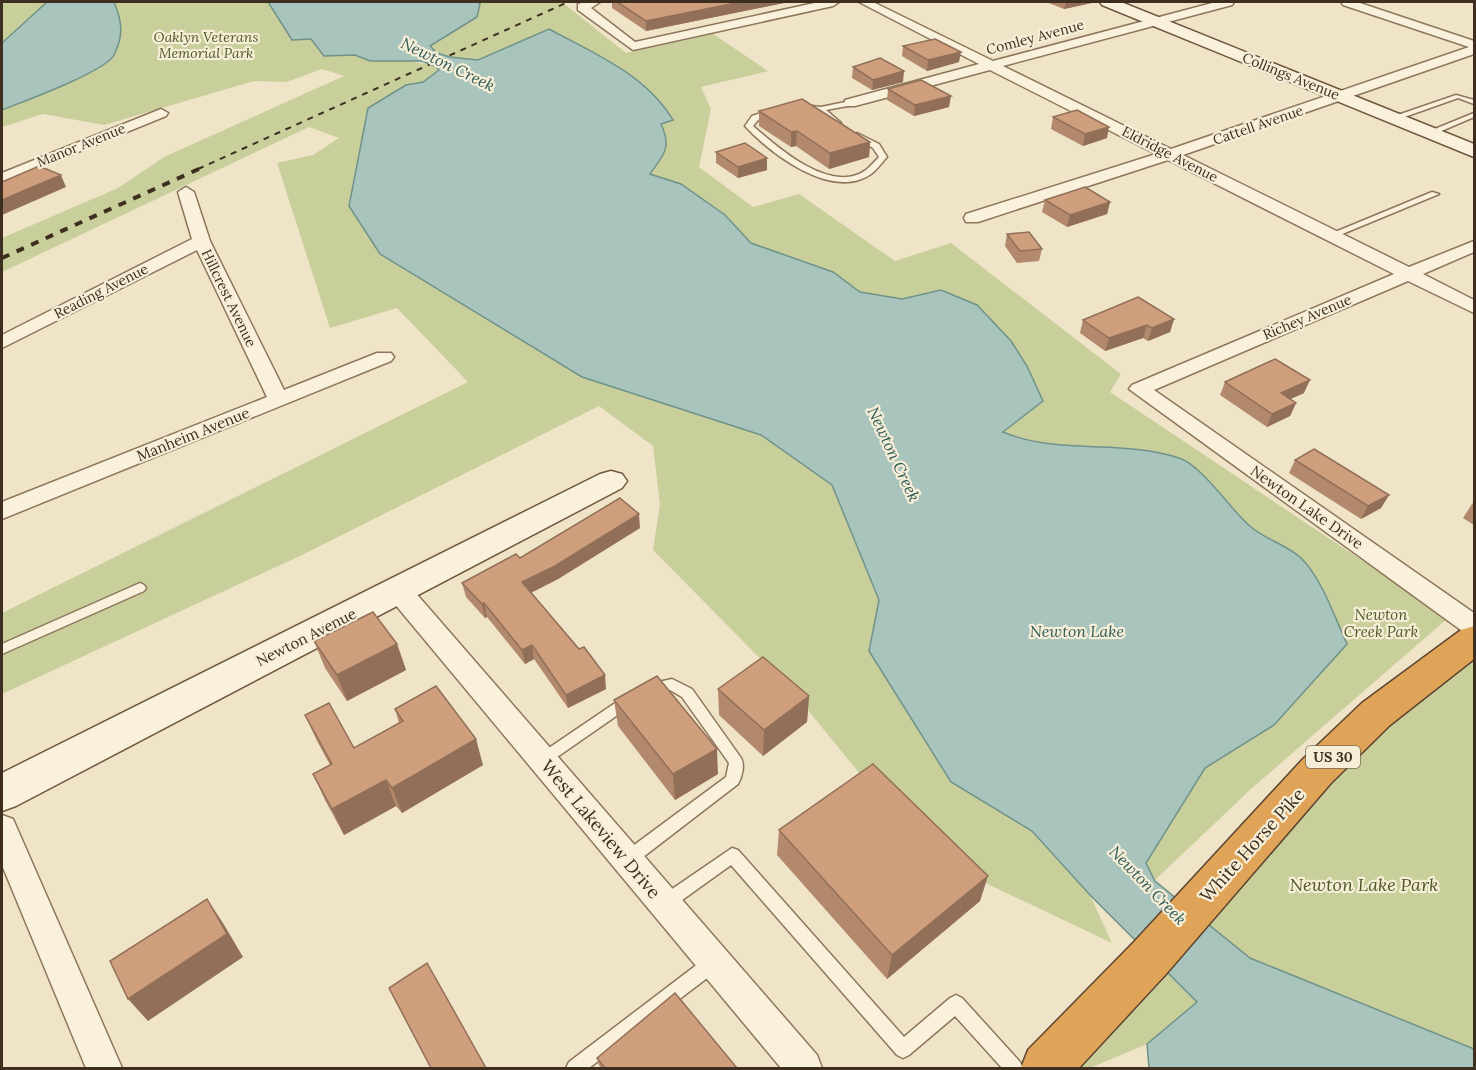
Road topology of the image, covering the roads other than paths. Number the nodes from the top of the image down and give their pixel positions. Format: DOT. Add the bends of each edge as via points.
graph roads {
  1 [pos="833,2"];
  2 [pos="865,2"];
  3 [pos="1108,2"];
  4 [pos="1228,2"];
  5 [pos="1347,2"];
  6 [pos="588,4"];
  7 [pos="1155,21"];
  8 [pos="1474,48"];
  9 [pos="991,64"];
  10 [pos="1341,97"];
  11 [pos="1474,102"];
  12 [pos="850,103"];
  13 [pos="793,107"];
  14 [pos="783,109"];
  15 [pos="822,110"];
  16 [pos="161,113"];
  17 [pos="1474,115"];
  18 [pos="1393,118"];
  19 [pos="1429,133"];
  20 [pos="1474,151"];
  21 [pos="1171,154"];
  22 [pos="2,178"];
  23 [pos="186,192"];
  24 [pos="1435,194"];
  25 [pos="972,218"];
  26 [pos="1332,236"];
  27 [pos="201,241"];
  28 [pos="1474,246"];
  29 [pos="1408,274"];
  30 [pos="1474,307"];
  31 [pos="2,342"];
  32 [pos="384,357"];
  33 [pos="1139,389"];
  34 [pos="279,400"];
  35 [pos="611,481"];
  36 [pos="2,511"];
  37 [pos="140,588"];
  38 [pos="398,590"];
  39 [pos="1474,626"];
  40 [pos="1474,640"];
  41 [pos="2,649"];
  42 [pos="542,760"];
  43 [pos="2,793"];
  44 [pos="2,829"];
  45 [pos="627,860"];
  46 [pos="664,904"];
  47 [pos="714,962"];
  48 [pos="104,1068"];
  49 [pos="575,1068"];
  50 [pos="804,1068"];
  51 [pos="1014,1068"];
  52 [pos="1046,1068"];
  1 -- 6 [label="street" via="633,45"];
  2 -- 9 [label="street, Eldridge Avenue"];
  3 -- 7 [label="main road, Collings Avenue"];
  4 -- 7 [label="street, Comley Avenue"];
  5 -- 8 [label="street"];
  7 -- 9 [label="street, Comley Avenue"];
  7 -- 10 [label="main road, Collings Avenue"];
  8 -- 10 [label="street, Cattell Avenue"];
  9 -- 12 [label="street, Comley Avenue"];
  9 -- 21 [label="street, Eldridge Avenue"];
  10 -- 18 [label="main road, Collings Avenue"];
  10 -- 21 [label="street, Cattell Avenue"];
  11 -- 18 [label="lane" via="1458,96"];
  12 -- 15 [label="lane"];
  13 -- 15 [label="lane"];
  14 -- 15 [label="lane" via="755,118 749,126 806,170 836,180 861,175 877,166 883,157 876,146 831,120"];
  16 -- 22 [label="street, Manor Avenue"];
  17 -- 19 [label="lane"];
  18 -- 19 [label="main road, Collings Avenue"];
  19 -- 20 [label="main road, Collings Avenue"];
  21 -- 25 [label="street, Cattell Avenue"];
  21 -- 26 [label="street, Eldridge Avenue"];
  23 -- 27 [label="street, Hillcrest Avenue"];
  24 -- 26 [label="lane"];
  26 -- 29 [label="street, Eldridge Avenue"];
  27 -- 31 [label="street, Reading Avenue"];
  27 -- 34 [label="street, Hillcrest Avenue"];
  28 -- 29 [label="street, Richey Avenue"];
  29 -- 30 [label="street, Eldridge Avenue"];
  29 -- 33 [label="street, Richey Avenue"];
  32 -- 34 [label="street, Manheim Avenue"];
  33 -- 39 [label="street, Newton Lake Drive"];
  34 -- 36 [label="street, Manheim Avenue"];
  35 -- 38 [label="main road, Newton Avenue"];
  37 -- 41 [label="lane"];
  38 -- 42 [label="street, West Lakeview Drive"];
  38 -- 43 [label="main road, Newton Avenue"];
  40 -- 52 [label="highway, White Horse Pike / US 30" via="1376,714 1317,771"];
  42 -- 45 [label="street, West Lakeview Drive"];
  42 -- 45 [label="lane" via="645,690 672,684 687,693 736,762 733,780"];
  44 -- 48 [label="street"];
  45 -- 46 [label="street, West Lakeview Drive"];
  46 -- 47 [label="street, West Lakeview Drive"];
  46 -- 51 [label="lane" via="732,855 903,1049 956,1004"];
  47 -- 49 [label="lane"];
  47 -- 50 [label="street, West Lakeview Drive"];
}
